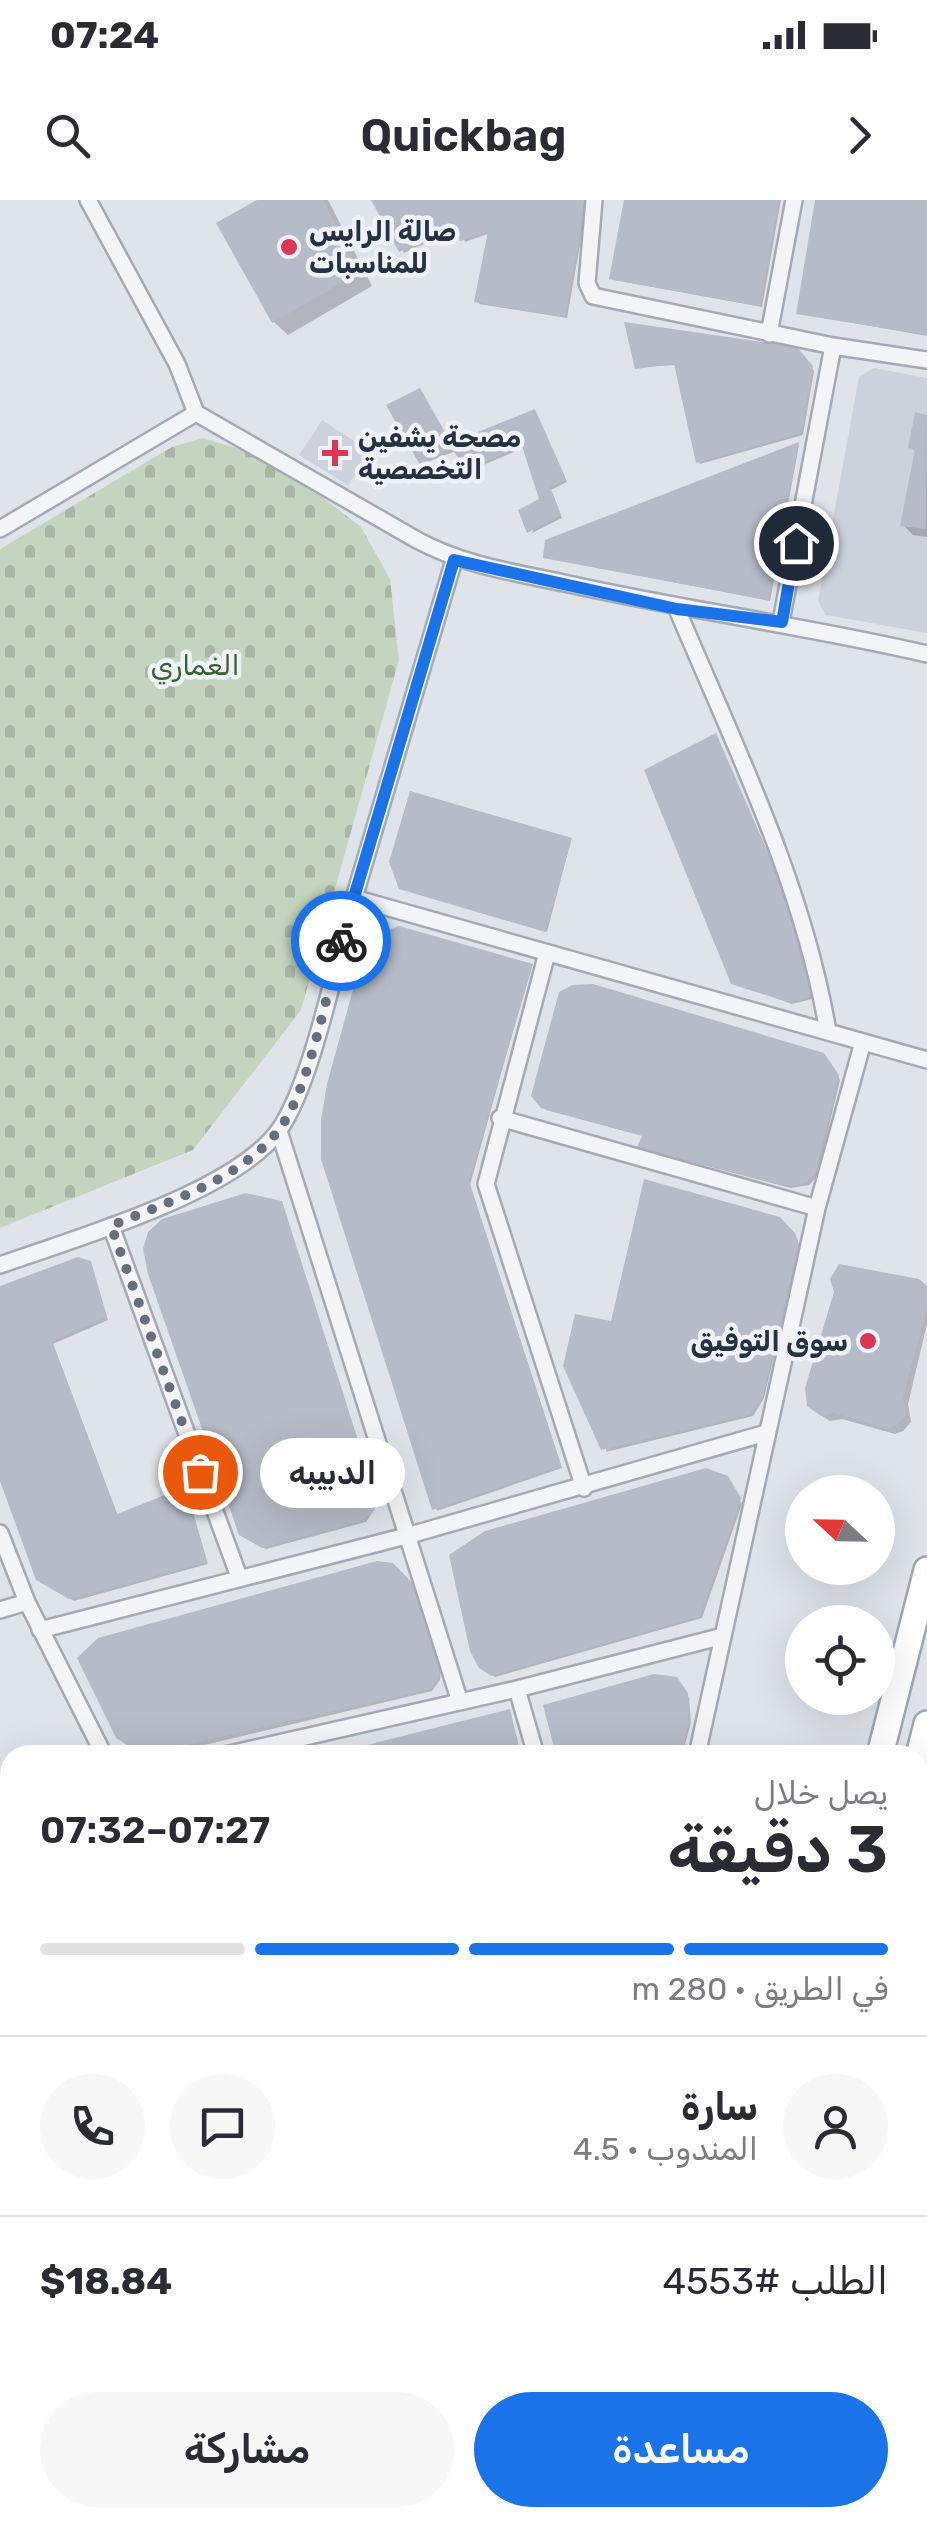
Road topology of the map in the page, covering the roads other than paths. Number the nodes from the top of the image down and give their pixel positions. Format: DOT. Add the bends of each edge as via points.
graph roads {
  1 [pos="88,200"];
  2 [pos="594,200"];
  3 [pos="794,200"];
  4 [pos="768,334"];
  5 [pos="833,346"];
  6 [pos="927,360"];
  7 [pos="196,414"];
  8 [pos="0,530"];
  9 [pos="454,560"];
  10 [pos="677,609"];
  11 [pos="782,622"];
  12 [pos="927,654"];
  13 [pos="354,898"];
  14 [pos="547,953"];
  15 [pos="828,1032"];
  16 [pos="863,1042"];
  17 [pos="927,1060"];
  18 [pos="500,1118"];
  19 [pos="279,1130"];
  20 [pos="817,1208"];
  21 [pos="111,1226"];
  22 [pos="0,1264"];
  23 [pos="766,1433"];
  24 [pos="584,1488"];
  25 [pos="0,1533"];
  26 [pos="410,1535"];
  27 [pos="927,1570"];
  28 [pos="239,1578"];
  29 [pos="26,1602"];
  30 [pos="0,1610"];
  31 [pos="40,1630"];
  32 [pos="723,1636"];
  33 [pos="517,1689"];
  34 [pos="460,1702"];
  35 [pos="99,1745"];
  36 [pos="269,1745"];
  37 [pos="533,1745"];
  38 [pos="698,1745"];
  39 [pos="883,1745"];
  1 -- 7 [label="street" via="183,376"];
  2 -- 4 [label="street" via="587,283 593,296"];
  3 -- 4 [label="street"];
  4 -- 5 [label="street"];
  5 -- 6 [label="street"];
  5 -- 11 [label="street"];
  7 -- 8 [label="street"];
  7 -- 9 [label="street"];
  9 -- 10 [label="street"];
  9 -- 13 [label="street"];
  10 -- 11 [label="street"];
  10 -- 15 [label="street" via="798,903"];
  11 -- 12 [label="street"];
  13 -- 14 [label="street"];
  13 -- 19 [label="street" via="301,1084"];
  14 -- 15 [label="street"];
  14 -- 18 [label="street"];
  15 -- 16 [label="street"];
  16 -- 17 [label="street"];
  16 -- 20 [label="street"];
  18 -- 20 [label="street"];
  18 -- 24 [label="street" via="486,1184 492,1213"];
  19 -- 21 [label="street" via="230,1171"];
  19 -- 26 [label="street"];
  20 -- 23 [label="street"];
  21 -- 22 [label="street"];
  21 -- 28 [label="street"];
  23 -- 24 [label="street"];
  23 -- 32 [label="street"];
  24 -- 26 [label="street"];
  25 -- 29 [label="street"];
  26 -- 28 [label="street"];
  26 -- 34 [label="street"];
  27 -- 39 [label="main road"];
  28 -- 31 [label="street"];
  29 -- 30 [label="street"];
  29 -- 31 [label="street"];
  31 -- 35 [label="street"];
  32 -- 33 [label="street"];
  32 -- 38 [label="street"];
  33 -- 34 [label="street"];
  33 -- 37 [label="street"];
  34 -- 36 [label="street"];
}
